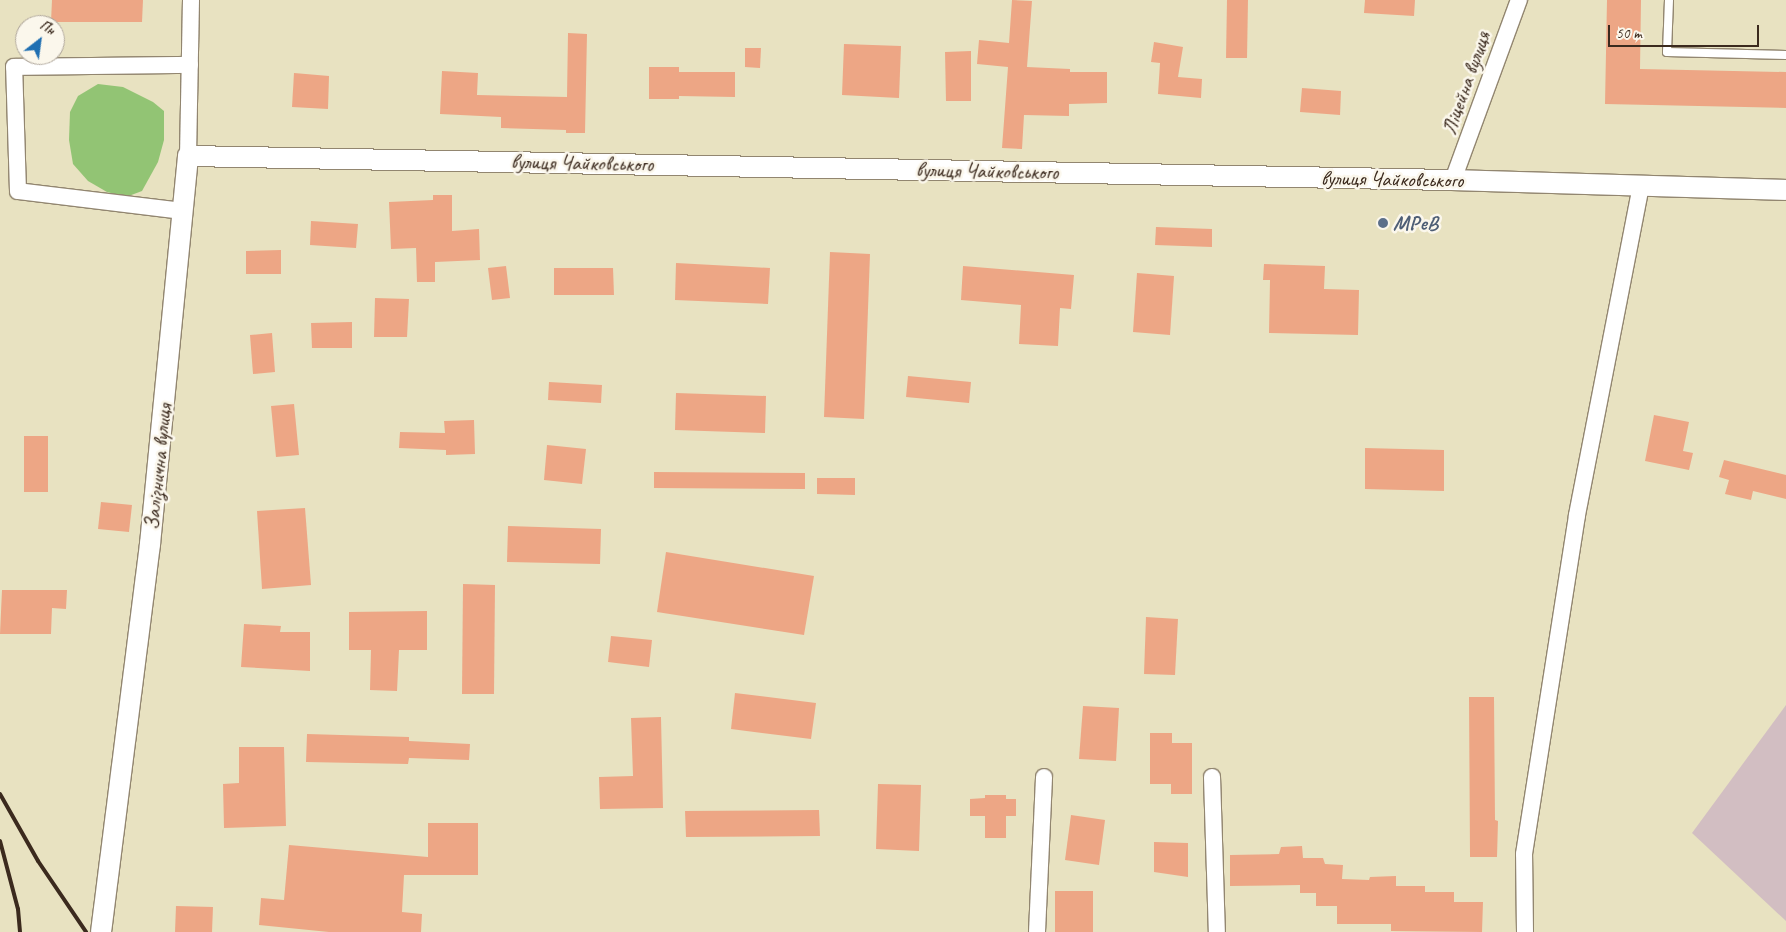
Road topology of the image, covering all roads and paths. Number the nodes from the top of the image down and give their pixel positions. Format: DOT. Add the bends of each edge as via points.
graph roads {
  1 [pos="191,0"];
  2 [pos="1519,0"];
  3 [pos="1669,0"];
  4 [pos="1786,56"];
  5 [pos="190,64"];
  6 [pos="188,156"];
  7 [pos="1453,180"];
  8 [pos="1641,187"];
  9 [pos="1786,190"];
  10 [pos="183,211"];
  11 [pos="1044,777"];
  12 [pos="1212,777"];
  13 [pos="101,932"];
  14 [pos="1037,932"];
  15 [pos="1217,932"];
  16 [pos="1525,932"];
  1 -- 5 [label="street, Залізнична вулиця"];
  2 -- 7 [label="street, Ліцейна вулиця"];
  3 -- 4 [label="lane" via="1667,52"];
  5 -- 6 [label="street, Залізнична вулиця"];
  5 -- 10 [label="street" via="14,68 18,191"];
  6 -- 7 [label="street, вулиця Чайковського"];
  6 -- 10 [label="street, Залізнична вулиця"];
  7 -- 8 [label="street, вулиця Чайковського"];
  8 -- 9 [label="street, вулиця Чайковського"];
  8 -- 16 [label="street" via="1577,515 1524,854"];
  10 -- 13 [label="street, Залізнична вулиця" via="150,544"];
  11 -- 14 [label="street"];
  12 -- 15 [label="street"];
}
